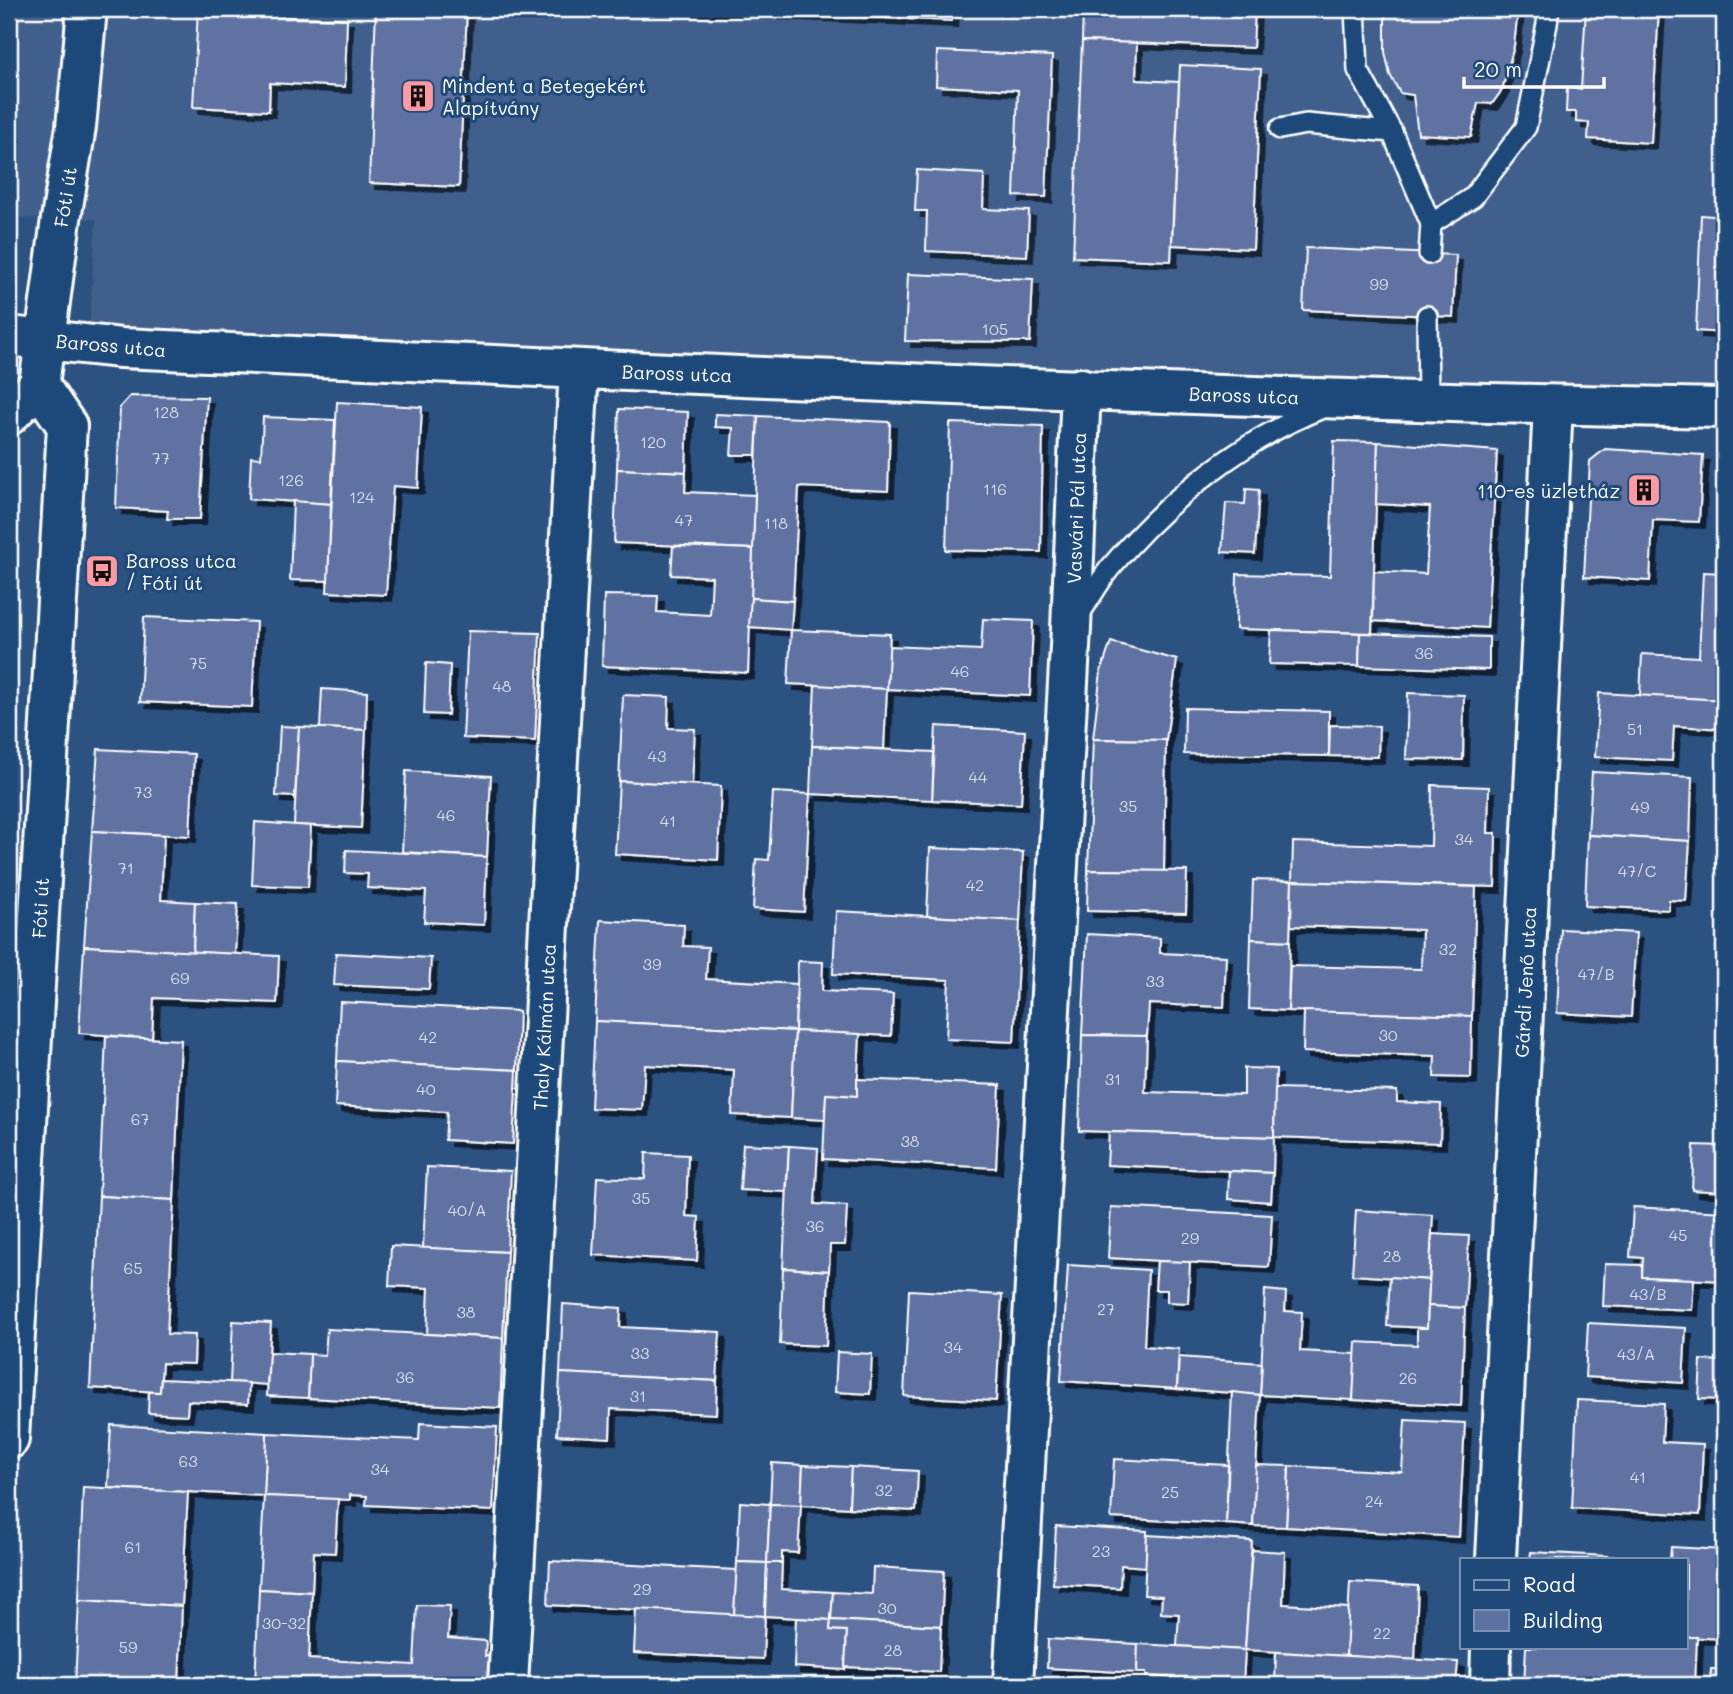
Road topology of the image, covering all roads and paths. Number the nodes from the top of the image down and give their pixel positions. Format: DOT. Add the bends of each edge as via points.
graph roads {
  1 [pos="87,9"];
  2 [pos="1355,9"];
  3 [pos="1549,9"];
  4 [pos="1280,130"];
  5 [pos="1392,132"];
  6 [pos="1431,224"];
  7 [pos="1429,254"];
  8 [pos="1427,316"];
  9 [pos="27,338"];
  10 [pos="579,369"];
  11 [pos="39,385"];
  12 [pos="1081,388"];
  13 [pos="1347,399"];
  14 [pos="1428,401"];
  15 [pos="1553,405"];
  16 [pos="1724,408"];
  17 [pos="9,415"];
  18 [pos="1071,628"];
  19 [pos="9,1439"];
  20 [pos="1496,1558"];
  21 [pos="1491,1648"];
  22 [pos="508,1685"];
  23 [pos="1013,1685"];
  24 [pos="1489,1685"];
  1 -- 9 [label="street, Fóti út" via="76,127"];
  2 -- 5 [label="lane" via="1358,70"];
  3 -- 6 [label="lane" via="1526,127 1473,197"];
  4 -- 5 [label="lane" via="1306,124"];
  5 -- 6 [label="lane"];
  6 -- 7 [label="lane"];
  8 -- 14 [label="lane"];
  9 -- 10 [label="street, Baross utca" via="121,348"];
  9 -- 11 [label="street, Fóti út"];
  10 -- 12 [label="street, Baross utca"];
  10 -- 22 [label="street, Thaly Kálmán utca"];
  11 -- 17 [label="street"];
  11 -- 19 [label="street, Fóti út" via="67,426"];
  12 -- 13 [label="street, Baross utca"];
  12 -- 18 [label="street, Vasvári Pál utca"];
  13 -- 14 [label="street, Baross utca"];
  13 -- 18 [label="lane" via="1270,434 1199,483 1157,518 1109,570"];
  14 -- 15 [label="street, Baross utca"];
  15 -- 16 [label="street, Baross utca"];
  15 -- 20 [label="street, Gárdi Jenő utca"];
  18 -- 23 [label="street, Vasvári Pál utca"];
  21 -- 24 [label="street"];
}
